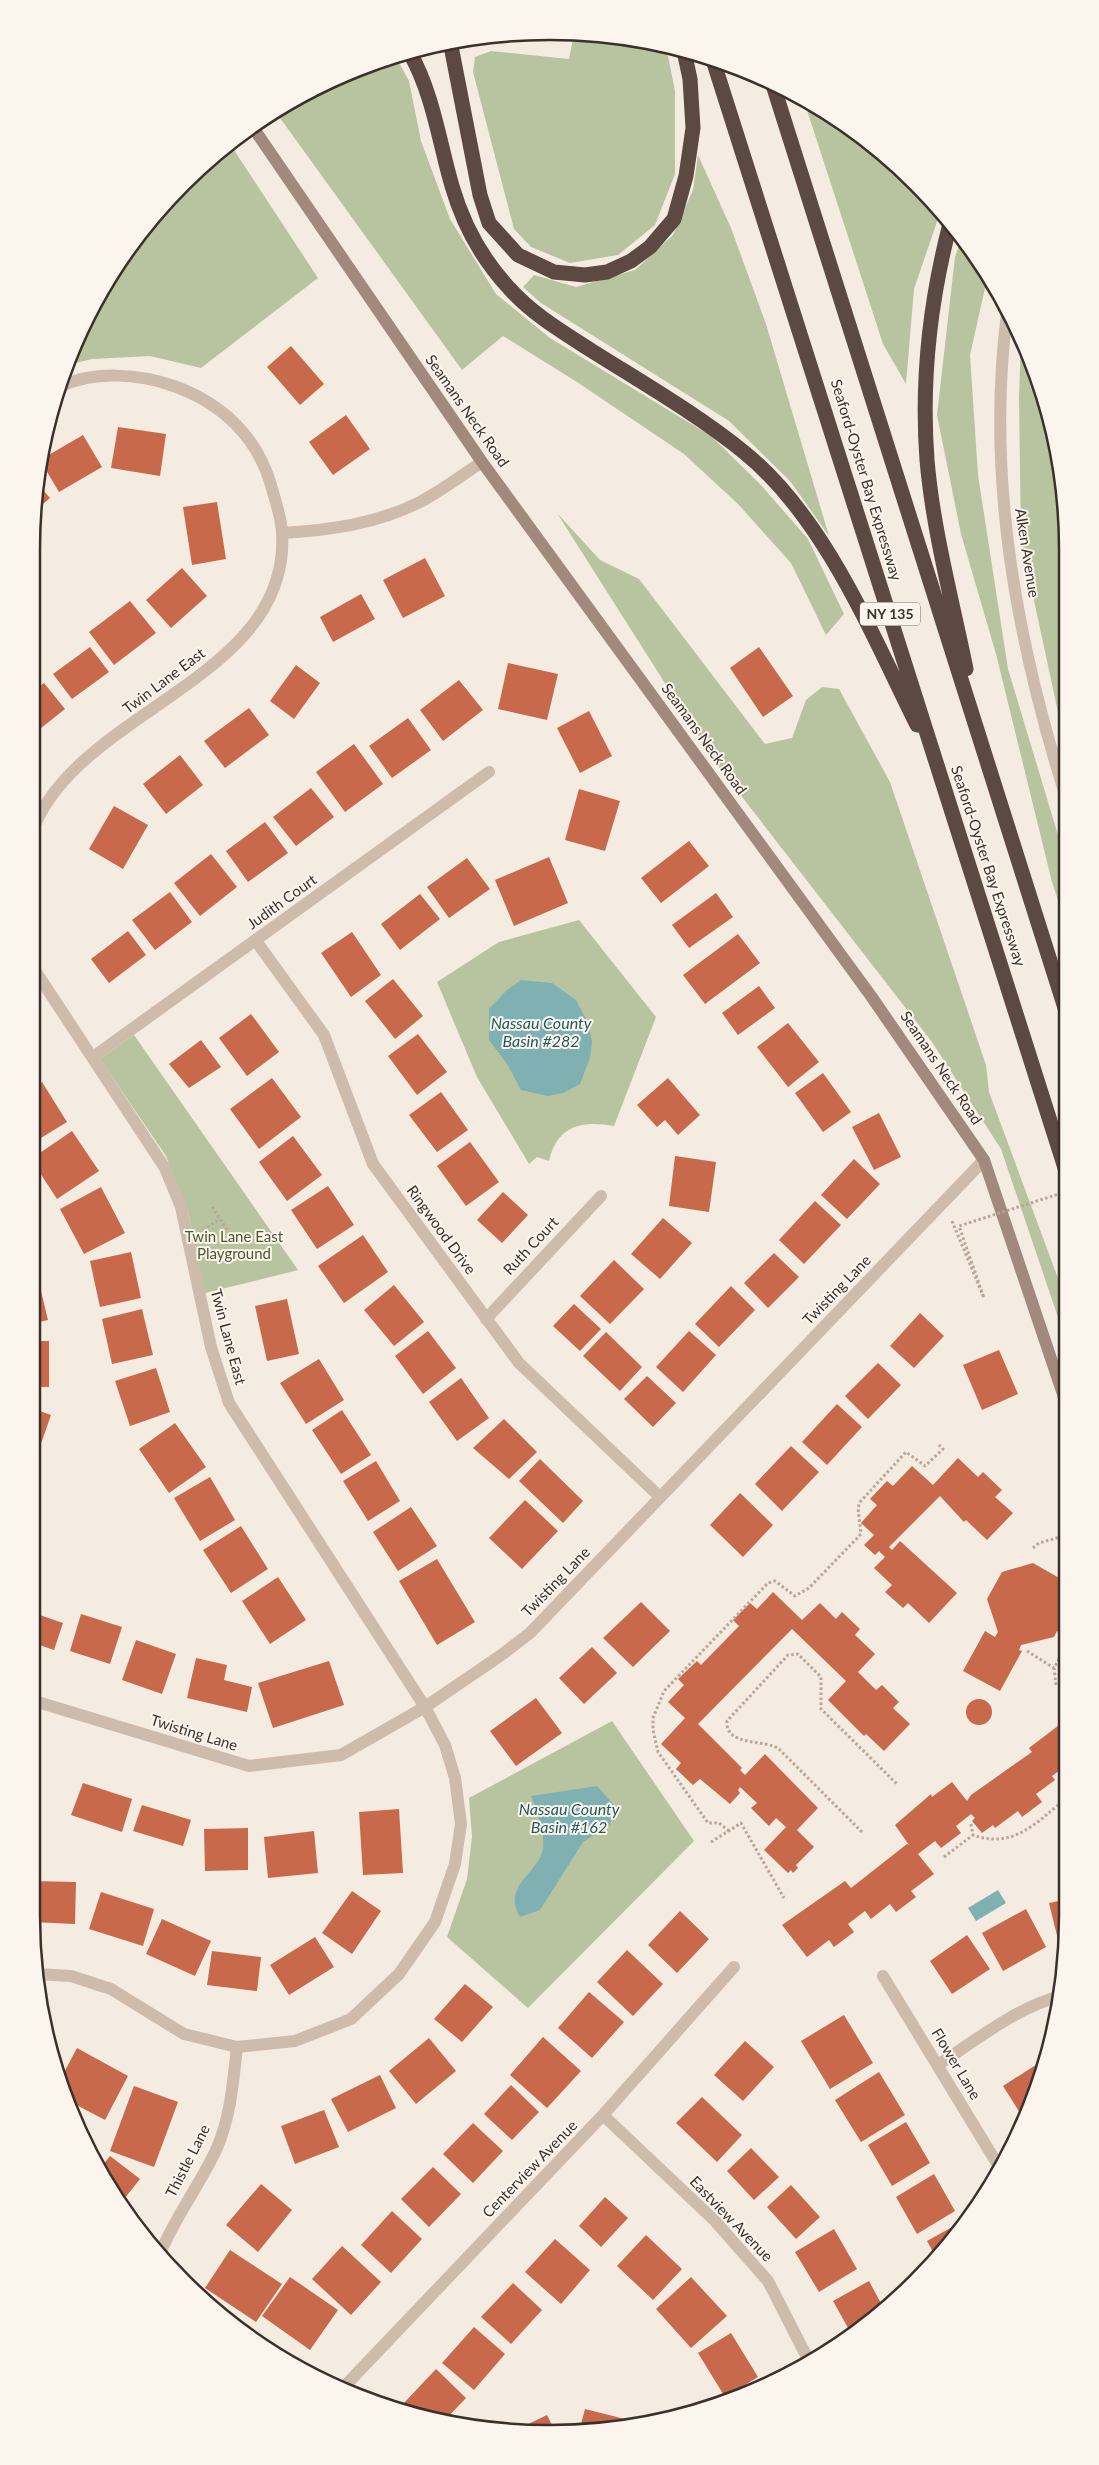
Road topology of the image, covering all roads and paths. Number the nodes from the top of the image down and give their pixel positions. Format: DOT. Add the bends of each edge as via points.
graph roads {
  1 [pos="452,50"];
  2 [pos="686,58"];
  3 [pos="413,59"];
  4 [pos="716,68"];
  5 [pos="776,93"];
  6 [pos="257,133"];
  7 [pos="948,232"];
  8 [pos="1006,324"];
  9 [pos="68,382"];
  10 [pos="482,462"];
  11 [pos="282,534"];
  12 [pos="984,753"];
  13 [pos="938,768"];
  14 [pos="489,772"];
  15 [pos="1059,773"];
  16 [pos="40,812"];
  17 [pos="256,941"];
  18 [pos="40,979"];
  19 [pos="1059,989"];
  20 [pos="93,1057"];
  21 [pos="1059,1149"];
  22 [pos="984,1160"];
  23 [pos="1059,1194"];
  24 [pos="601,1196"];
  25 [pos="212,1207"];
  26 [pos="952,1221"];
  27 [pos="228,1231"];
  28 [pos="486,1319"];
  29 [pos="1059,1382"];
  30 [pos="939,1445"];
  31 [pos="660,1497"];
  32 [pos="1059,1537"];
  33 [pos="1033,1548"];
  34 [pos="1027,1651"];
  35 [pos="1059,1659"];
  36 [pos="1054,1668"];
  37 [pos="1056,1685"];
  38 [pos="40,1703"];
  39 [pos="425,1707"];
  40 [pos="897,1784"];
  41 [pos="1059,1804"];
  42 [pos="971,1824"];
  43 [pos="729,1831"];
  44 [pos="862,1832"];
  45 [pos="973,1835"];
  46 [pos="711,1842"];
  47 [pos="944,1857"];
  48 [pos="784,1898"];
  49 [pos="734,1967"];
  50 [pos="43,1974"];
  51 [pos="883,1976"];
  52 [pos="1052,1998"];
  53 [pos="237,2047"];
  54 [pos="938,2065"];
  55 [pos="603,2115"];
  56 [pos="996,2161"];
  57 [pos="162,2247"];
  58 [pos="806,2356"];
  59 [pos="348,2383"];
  1 -- 2 [label="highway" via="480,194 489,223 518,255 554,272 585,275 607,272 631,261 650,247 674,219 686,176 693,128"];
  3 -- 13 [label="highway" via="426,86 453,189 475,245 509,289 542,318 703,422 747,454 786,495 821,542 849,590"];
  4 -- 13 [label="highway, Seaford-Oyster Bay Expressway / NY 135"];
  5 -- 12 [label="highway, Seaford-Oyster Bay Expressway / NY 135"];
  6 -- 10 [label="main road, Seamans Neck Road"];
  7 -- 12 [label="highway" via="937,274 928,336 925,396 928,461 935,521"];
  8 -- 15 [label="street, Alken Avenue" via="999,406 1006,544 1032,678"];
  9 -- 11 [label="street, Twin Lane East" via="108,376 143,378 195,394 215,406 242,431 264,463"];
  10 -- 11 [label="street" via="420,502 374,520 336,529"];
  10 -- 22 [label="main road, Seamans Neck Road" via="871,996"];
  11 -- 16 [label="street, Twin Lane East" via="279,571 253,627 227,654 81,763 55,790"];
  12 -- 19 [label="highway, Seaford-Oyster Bay Expressway / NY 135"];
  13 -- 21 [label="highway, Seaford-Oyster Bay Expressway / NY 135"];
  14 -- 17 [label="street, Judith Court"];
  17 -- 20 [label="street, Judith Court"];
  17 -- 28 [label="street, Ringwood Drive" via="324,1034 374,1164"];
  18 -- 20 [label="street, Twin Lane East"];
  20 -- 39 [label="street, Twin Lane East" via="165,1168 181,1207 211,1347 229,1403"];
  22 -- 29 [label="main road, Seamans Neck Road"];
  22 -- 31 [label="street, Twisting Lane"];
  23 -- 26 [label="path, bridge" via="959,1226 984,1298"];
  24 -- 28 [label="street, Ruth Court"];
  25 -- 27 [label="path"];
  28 -- 31 [label="street, Ringwood Drive" via="519,1363"];
  30 -- 43 [label="path" via="943,1449 925,1466 906,1452 867,1492 858,1508 861,1534 808,1588 795,1596 772,1580 664,1691 654,1718 658,1752 708,1823 719,1823"];
  31 -- 39 [label="street, Twisting Lane" via="530,1632"];
  32 -- 33 [label="path"];
  34 -- 36 [label="path"];
  35 -- 36 [label="path"];
  36 -- 37 [label="path"];
  38 -- 39 [label="street, Twisting Lane" via="249,1766 341,1755"];
  39 -- 53 [label="street, Twin Lane East" via="445,1745 455,1778 461,1824 455,1864 435,1922 399,1974 351,2018 296,2041"];
  40 -- 44 [label="path" via="821,1709 821,1677 798,1654 788,1655 727,1721 728,1730 741,1740 764,1742 780,1748"];
  41 -- 45 [label="path" via="1010,1837 998,1841"];
  42 -- 45 [label="path"];
  43 -- 46 [label="path"];
  43 -- 48 [label="path" via="741,1823"];
  45 -- 47 [label="path"];
  49 -- 55 [label="street, Centerview Avenue"];
  50 -- 53 [label="street, Twin Lane East" via="71,1976 111,1989 184,2034"];
  51 -- 54 [label="street, Flower Lane"];
  52 -- 54 [label="street" via="1021,2012"];
  53 -- 57 [label="street, Thistle Lane" via="231,2108 217,2148"];
  54 -- 56 [label="street, Flower Lane"];
  55 -- 58 [label="street, Eastview Avenue" via="715,2221 768,2281"];
  55 -- 59 [label="street, Centerview Avenue"];
}
